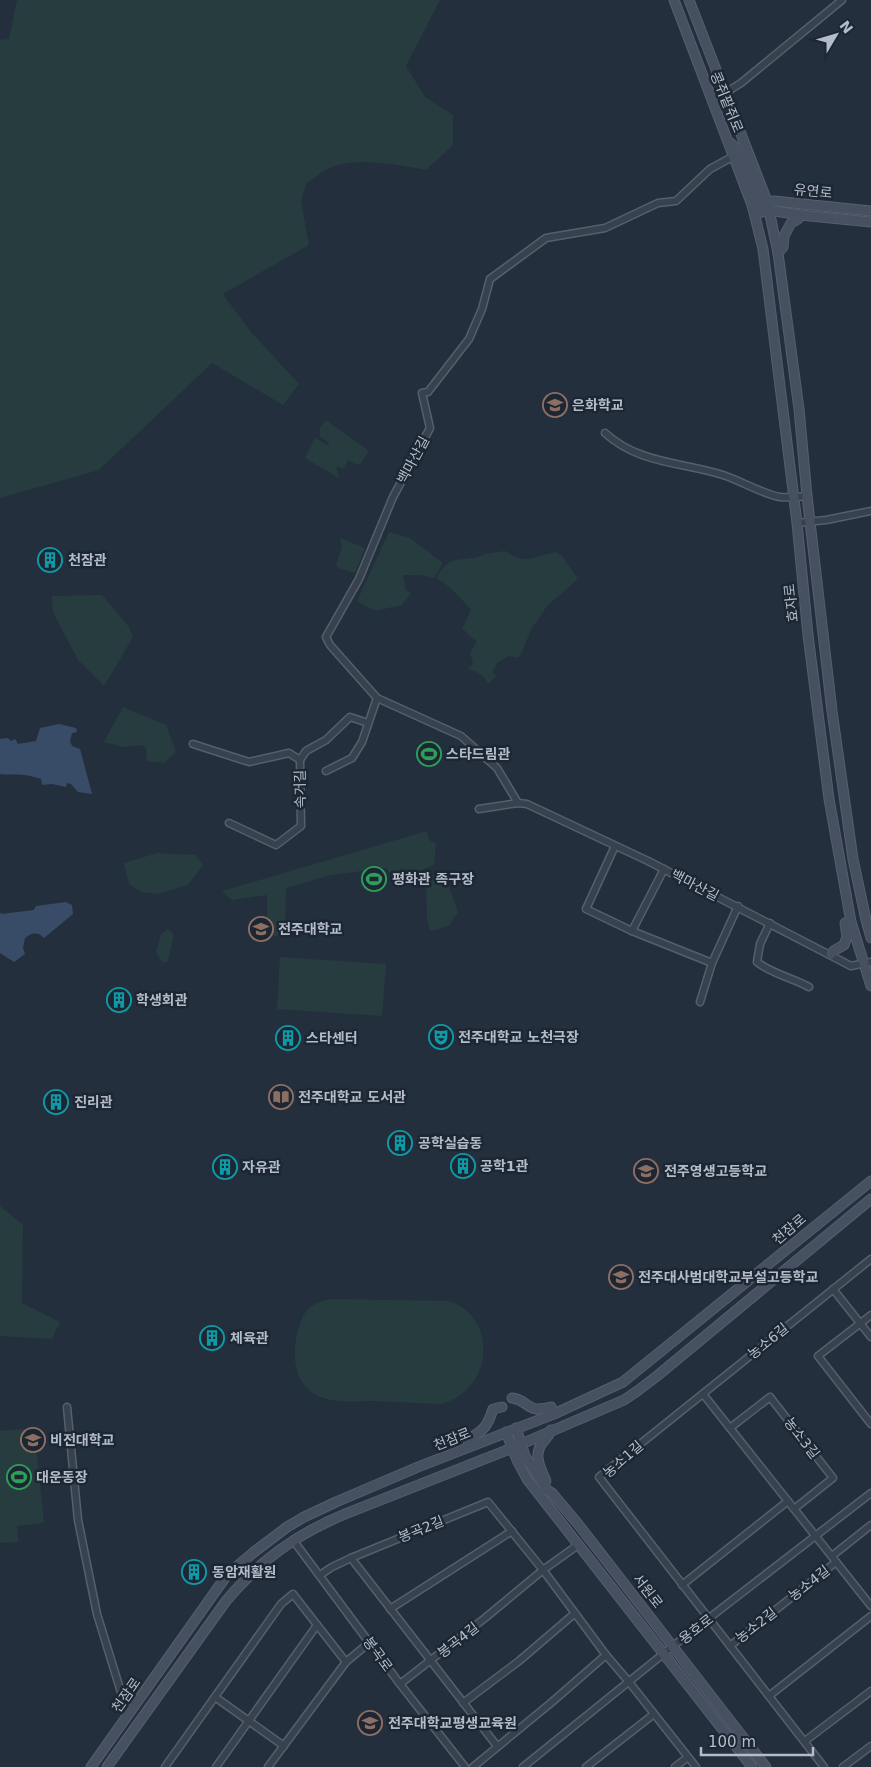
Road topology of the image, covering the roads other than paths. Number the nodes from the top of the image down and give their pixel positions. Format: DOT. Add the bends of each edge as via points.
graph roads {
  1 [pos="674,0"];
  2 [pos="690,0"];
  3 [pos="842,0"];
  4 [pos="725,93"];
  5 [pos="711,98"];
  6 [pos="728,142"];
  7 [pos="734,156"];
  8 [pos="761,206"];
  9 [pos="871,211"];
  10 [pos="800,215"];
  11 [pos="871,222"];
  12 [pos="778,253"];
  13 [pos="605,433"];
  14 [pos="807,496"];
  15 [pos="793,498"];
  16 [pos="871,511"];
  17 [pos="810,522"];
  18 [pos="797,523"];
  19 [pos="377,698"];
  20 [pos="368,724"];
  21 [pos="193,744"];
  22 [pos="300,760"];
  23 [pos="326,771"];
  24 [pos="518,803"];
  25 [pos="479,809"];
  26 [pos="229,824"];
  27 [pos="615,846"];
  28 [pos="664,869"];
  29 [pos="738,906"];
  30 [pos="851,922"];
  31 [pos="770,923"];
  32 [pos="632,931"];
  33 [pos="871,938"];
  34 [pos="831,954"];
  35 [pos="867,962"];
  36 [pos="712,964"];
  37 [pos="871,986"];
  38 [pos="809,987"];
  39 [pos="700,1002"];
  40 [pos="871,1181"];
  41 [pos="871,1199"];
  42 [pos="871,1259"];
  43 [pos="833,1289"];
  44 [pos="871,1315"];
  45 [pos="860,1324"];
  46 [pos="871,1337"];
  47 [pos="703,1394"];
  48 [pos="512,1398"];
  49 [pos="502,1407"];
  50 [pos="67,1408"];
  51 [pos="554,1414"];
  52 [pos="871,1424"];
  53 [pos="516,1428"];
  54 [pos="730,1428"];
  55 [pos="551,1430"];
  56 [pos="506,1432"];
  57 [pos="469,1446"];
  58 [pos="516,1446"];
  59 [pos="552,1493"];
  60 [pos="871,1493"];
  61 [pos="788,1501"];
  62 [pos="794,1509"];
  63 [pos="871,1525"];
  64 [pos="512,1532"];
  65 [pos="816,1536"];
  66 [pos="293,1540"];
  67 [pos="578,1545"];
  68 [pos="351,1558"];
  69 [pos="834,1559"];
  70 [pos="543,1570"];
  71 [pos="320,1575"];
  72 [pos="682,1585"];
  73 [pos="782,1604"];
  74 [pos="871,1606"];
  75 [pos="390,1609"];
  76 [pos="574,1614"];
  77 [pos="871,1616"];
  78 [pos="708,1619"];
  79 [pos="318,1625"];
  80 [pos="370,1642"];
  81 [pos="673,1646"];
  82 [pos="730,1646"];
  83 [pos="663,1654"];
  84 [pos="606,1655"];
  85 [pos="430,1661"];
  86 [pos="346,1662"];
  87 [pos="629,1682"];
  88 [pos="400,1684"];
  89 [pos="871,1691"];
  90 [pos="769,1696"];
  91 [pos="215,1698"];
  92 [pos="463,1703"];
  93 [pos="654,1714"];
  94 [pos="128,1715"];
  95 [pos="249,1721"];
  96 [pos="805,1741"];
  97 [pos="284,1746"];
  98 [pos="497,1746"];
  99 [pos="871,1746"];
  100 [pos="688,1757"];
  101 [pos="91,1767"];
  102 [pos="107,1767"];
  103 [pos="165,1767"];
  104 [pos="216,1767"];
  105 [pos="268,1767"];
  106 [pos="465,1767"];
  107 [pos="473,1767"];
  108 [pos="523,1767"];
  109 [pos="586,1767"];
  110 [pos="675,1767"];
  111 [pos="696,1767"];
  112 [pos="752,1767"];
  113 [pos="766,1767"];
  114 [pos="824,1767"];
  115 [pos="843,1767"];
  1 -- 5 [label="main road, 콩쥐팥쥐로"];
  2 -- 4 [label="main road, 콩쥐팥쥐로"];
  3 -- 4 [label="street"];
  4 -- 5 [label="street"];
  4 -- 8 [label="main road, 콩쥐팥쥐로" via="753,160"];
  5 -- 6 [label="main road, 콩쥐팥쥐로"];
  6 -- 7 [label="main road, 콩쥐팥쥐로"];
  6 -- 8 [label="main road" via="738,148"];
  7 -- 8 [label="main road, 콩쥐팥쥐로"];
  7 -- 19 [label="street, 백마산길" via="710,169 676,201 658,203 605,228 546,238 490,279 469,339 428,392 422,394 430,428 393,497 359,579 326,637 330,646"];
  8 -- 9 [label="main road, 유연로"];
  8 -- 10 [label="main road, 유연로"];
  8 -- 12 [label="main road, 효자로"];
  8 -- 15 [label="main road, 효자로"];
  10 -- 11 [label="main road, 유연로"];
  10 -- 12 [label="main road" via="791,223 784,236 784,247"];
  12 -- 14 [label="main road, 효자로"];
  13 -- 15 [label="street" via="617,443 652,459 723,474 779,497"];
  14 -- 15 [label="street"];
  14 -- 17 [label="main road, 효자로"];
  15 -- 18 [label="main road, 효자로"];
  16 -- 17 [label="street"];
  17 -- 18 [label="street"];
  17 -- 33 [label="main road, 효자로" via="853,859"];
  18 -- 30 [label="main road, 효자로" via="829,799"];
  19 -- 20 [label="street, 속거길"];
  19 -- 24 [label="street, 백마산길" via="461,736 497,768"];
  20 -- 22 [label="street, 속거길" via="350,717 326,740 306,751"];
  20 -- 23 [label="street, 속거길" via="352,758"];
  21 -- 22 [label="street, 속거길" via="249,762 289,753"];
  22 -- 26 [label="street, 속거길" via="301,826 276,845"];
  24 -- 25 [label="street, 백마산길"];
  24 -- 27 [label="street, 백마산길"];
  27 -- 28 [label="street, 백마산길"];
  27 -- 32 [label="street" via="586,909"];
  28 -- 29 [label="street, 백마산길"];
  28 -- 32 [label="street"];
  29 -- 31 [label="street, 백마산길"];
  29 -- 36 [label="street"];
  30 -- 34 [label="main road" via="845,924 847,936 844,945"];
  30 -- 35 [label="main road, 효자로"];
  31 -- 34 [label="street, 백마산길"];
  31 -- 38 [label="street" via="760,944 757,962"];
  32 -- 36 [label="street"];
  34 -- 35 [label="street, 백마산길" via="851,966"];
  35 -- 37 [label="main road, 효자로"];
  36 -- 39 [label="street"];
  40 -- 51 [label="main road, 천잠로" via="623,1382"];
  41 -- 55 [label="main road, 천잠로" via="636,1392"];
  42 -- 43 [label="street, 농소6길"];
  43 -- 45 [label="street"];
  43 -- 47 [label="street, 농소6길"];
  44 -- 45 [label="street"];
  45 -- 46 [label="street"];
  45 -- 52 [label="street" via="818,1356"];
  47 -- 54 [label="street"];
  47 -- 72 [label="street, 농소1길" via="599,1477"];
  48 -- 51 [label="main road" via="519,1399 528,1408 541,1410 551,1407"];
  49 -- 57 [label="main road" via="493,1409 488,1425 468,1439"];
  50 -- 94 [label="street" via="78,1520 95,1604"];
  51 -- 53 [label="main road, 천잠로"];
  53 -- 56 [label="main road, 천잠로"];
  53 -- 58 [label="main road, 서원로"];
  54 -- 61 [label="street"];
  54 -- 62 [label="street, 농소3길" via="770,1397 833,1478"];
  55 -- 58 [label="main road, 천잠로"];
  55 -- 59 [label="main road" via="541,1445 537,1460"];
  56 -- 57 [label="main road, 천잠로"];
  56 -- 58 [label="main road, 서원로"];
  57 -- 94 [label="main road, 천잠로" via="312,1513 254,1552 227,1575"];
  58 -- 59 [label="main road, 서원로"];
  58 -- 66 [label="main road, 천잠로" via="318,1525"];
  58 -- 67 [label="main road, 서원로" via="526,1479"];
  59 -- 81 [label="main road, 서원로"];
  60 -- 65 [label="street, 용호로"];
  61 -- 62 [label="street"];
  61 -- 72 [label="street"];
  62 -- 65 [label="street"];
  63 -- 69 [label="street, 농소4길"];
  64 -- 68 [label="street, 봉곡2길" via="488,1502"];
  64 -- 70 [label="street, 봉곡2길"];
  64 -- 75 [label="street"];
  65 -- 69 [label="street, 농소4길"];
  65 -- 78 [label="street, 용호로"];
  66 -- 71 [label="street, 봉곡로"];
  66 -- 102 [label="main road, 천잠로" via="264,1561 226,1601"];
  67 -- 70 [label="street"];
  67 -- 83 [label="main road, 서원로"];
  68 -- 71 [label="street, 봉곡2길"];
  68 -- 75 [label="street, 봉곡4길"];
  69 -- 73 [label="street, 농소4길"];
  69 -- 74 [label="street, 농소4길"];
  70 -- 76 [label="street, 봉곡2길"];
  70 -- 85 [label="street, 봉곡4길"];
  71 -- 80 [label="street, 봉곡로"];
  72 -- 78 [label="street, 농소1길"];
  73 -- 82 [label="street, 농소2길"];
  75 -- 85 [label="street, 봉곡4길"];
  76 -- 84 [label="street, 봉곡2길"];
  76 -- 92 [label="street"];
  77 -- 90 [label="street"];
  78 -- 81 [label="street, 용호로"];
  78 -- 82 [label="street, 농소2길"];
  79 -- 86 [label="street"];
  79 -- 91 [label="street" via="293,1594 281,1604"];
  79 -- 95 [label="street"];
  80 -- 86 [label="street"];
  80 -- 88 [label="street, 봉곡로"];
  81 -- 83 [label="street, 용호로"];
  81 -- 113 [label="main road, 서원로"];
  82 -- 90 [label="street, 농소2길"];
  83 -- 87 [label="street, 용호로"];
  83 -- 112 [label="main road, 서원로"];
  84 -- 87 [label="street, 봉곡2길"];
  84 -- 98 [label="street"];
  85 -- 88 [label="street"];
  85 -- 92 [label="street, 봉곡4길"];
  86 -- 97 [label="street"];
  87 -- 93 [label="street, 봉곡2길"];
  87 -- 108 [label="street, 용호로"];
  88 -- 106 [label="street, 봉곡로"];
  89 -- 96 [label="street"];
  90 -- 96 [label="street, 농소2길"];
  91 -- 95 [label="street"];
  91 -- 103 [label="street"];
  92 -- 98 [label="street, 봉곡4길"];
  93 -- 100 [label="street, 봉곡2길"];
  93 -- 109 [label="street"];
  94 -- 101 [label="main road, 천잠로"];
  95 -- 97 [label="street"];
  95 -- 104 [label="street"];
  96 -- 114 [label="street, 농소2길"];
  97 -- 105 [label="street"];
  98 -- 107 [label="street"];
  99 -- 115 [label="street"];
  100 -- 110 [label="street"];
  100 -- 111 [label="street, 봉곡2길"];
}
